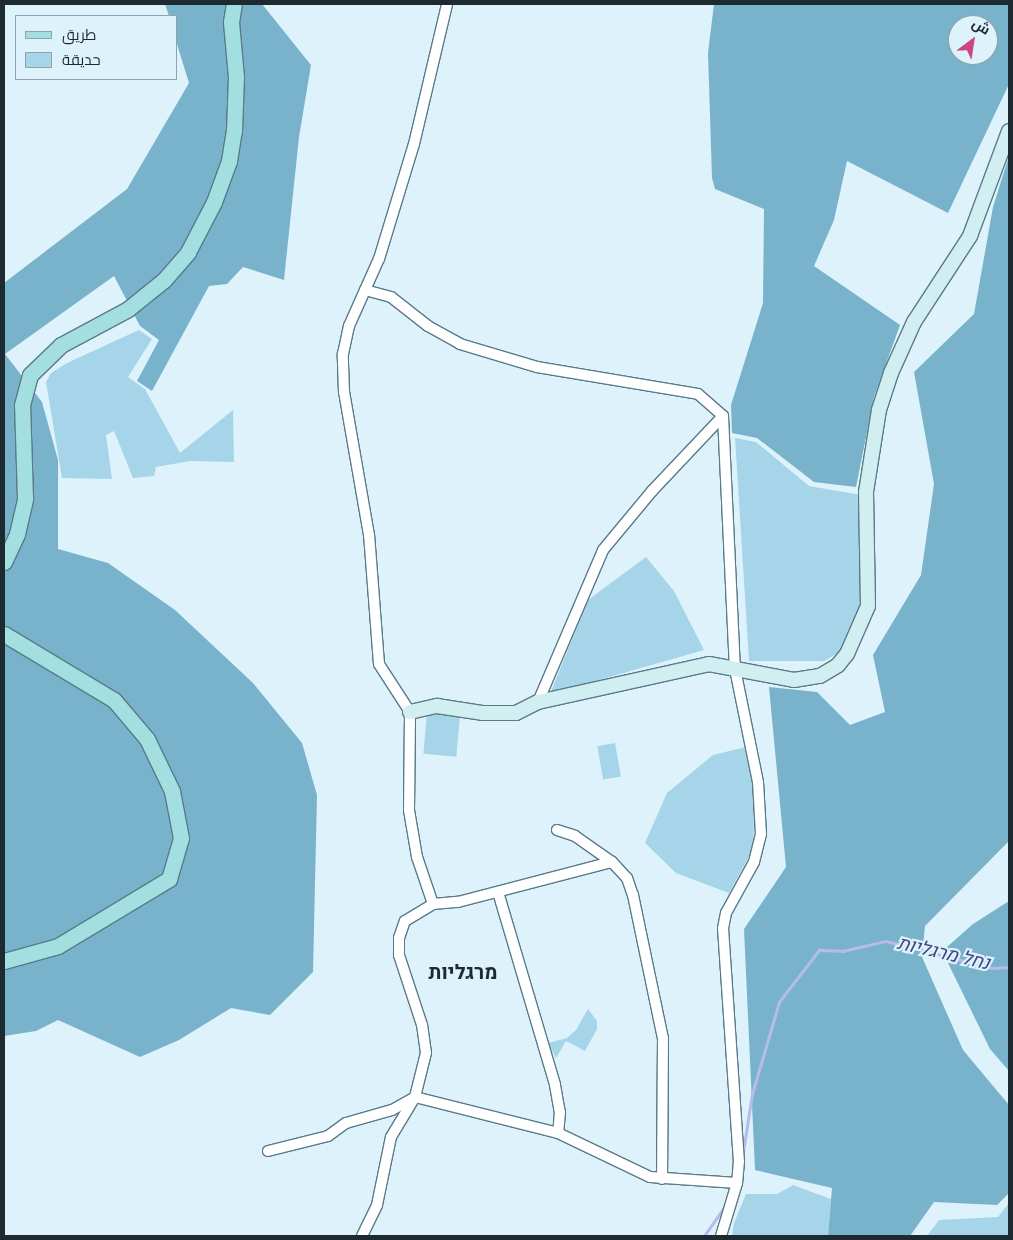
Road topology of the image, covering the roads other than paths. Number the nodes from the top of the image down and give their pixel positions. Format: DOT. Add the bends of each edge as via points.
graph roads {
  1 [pos="234,4"];
  2 [pos="447,4"];
  3 [pos="1009,131"];
  4 [pos="366,290"];
  5 [pos="723,416"];
  6 [pos="4,562"];
  7 [pos="4,634"];
  8 [pos="735,669"];
  9 [pos="538,702"];
  10 [pos="410,712"];
  11 [pos="557,830"];
  12 [pos="612,862"];
  13 [pos="498,892"];
  14 [pos="433,904"];
  15 [pos="4,961"];
  16 [pos="415,1097"];
  17 [pos="558,1133"];
  18 [pos="268,1151"];
  19 [pos="662,1178"];
  20 [pos="737,1183"];
  21 [pos="362,1236"];
  22 [pos="721,1236"];
  1 -- 6 [label="main road" via="231,22 236,91 234,132 229,161 214,202 188,252 164,280 121,314 61,345 30,375 22,405 25,498 17,534"];
  2 -- 4 [label="street" via="414,144 379,259"];
  3 -- 8 [label="street" via="970,236 914,322 878,410 866,492 868,606 851,646 834,669 811,679 785,680"];
  4 -- 5 [label="street" via="391,297 444,336 478,350 537,367 692,392"];
  4 -- 10 [label="street" via="349,326 343,354 344,392 370,535 379,664"];
  5 -- 8 [label="street"];
  5 -- 9 [label="street" via="652,491 604,550"];
  7 -- 15 [label="main road" via="114,700 147,739 172,791 181,838 169,879 58,946"];
  8 -- 9 [label="street" via="709,664"];
  8 -- 20 [label="street" via="758,782 761,834 754,862 726,913 723,928 739,1160"];
  9 -- 10 [label="street" via="516,713 483,713 437,706"];
  10 -- 14 [label="street" via="409,810 417,857"];
  11 -- 12 [label="street" via="575,836"];
  12 -- 13 [label="street"];
  12 -- 19 [label="street" via="626,878 633,895 664,1038"];
  13 -- 14 [label="street"];
  13 -- 17 [label="street" via="554,1085 560,1112"];
  14 -- 16 [label="street" via="406,921 399,938 399,955 422,1025 426,1053"];
  16 -- 17 [label="street"];
  16 -- 18 [label="street" via="392,1110 346,1123 328,1136"];
  16 -- 21 [label="street" via="391,1137 377,1205"];
  17 -- 19 [label="street" via="634,1172"];
  19 -- 20 [label="street"];
  20 -- 22 [label="street"];
}
